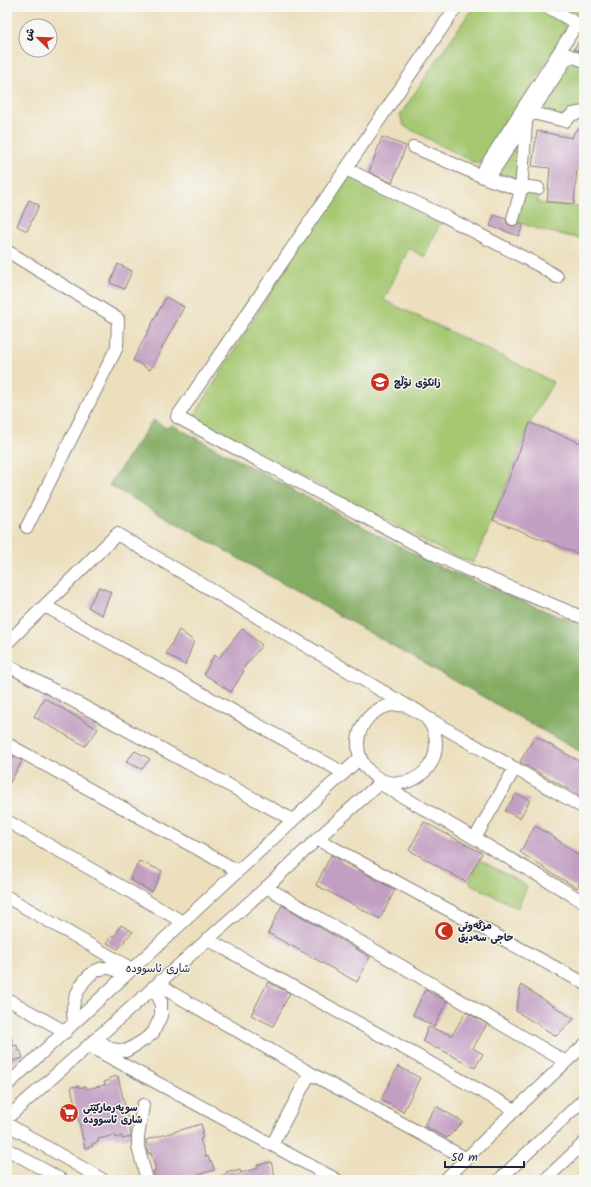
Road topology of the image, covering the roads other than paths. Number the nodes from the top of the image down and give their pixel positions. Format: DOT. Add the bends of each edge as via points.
graph roads {
  1 [pos="456,7"];
  2 [pos="548,7"];
  3 [pos="580,26"];
  4 [pos="565,54"];
  5 [pos="584,61"];
  6 [pos="584,112"];
  7 [pos="527,115"];
  8 [pos="414,147"];
  9 [pos="346,169"];
  10 [pos="484,177"];
  11 [pos="521,188"];
  12 [pos="538,188"];
  13 [pos="513,219"];
  14 [pos="7,251"];
  15 [pos="557,277"];
  16 [pos="26,527"];
  17 [pos="45,606"];
  18 [pos="584,618"];
  19 [pos="7,643"];
  20 [pos="7,665"];
  21 [pos="420,713"];
  22 [pos="7,744"];
  23 [pos="360,758"];
  24 [pos="515,768"];
  25 [pos="344,773"];
  26 [pos="381,782"];
  27 [pos="584,808"];
  28 [pos="293,820"];
  29 [pos="7,821"];
  30 [pos="475,838"];
  31 [pos="317,839"];
  32 [pos="238,871"];
  33 [pos="266,887"];
  34 [pos="7,897"];
  35 [pos="584,902"];
  36 [pos="183,922"];
  37 [pos="207,939"];
  38 [pos="129,973"];
  39 [pos="584,983"];
  40 [pos="157,984"];
  41 [pos="7,999"];
  42 [pos="70,1027"];
  43 [pos="93,1043"];
  44 [pos="584,1045"];
  45 [pos="566,1062"];
  46 [pos="310,1073"];
  47 [pos="7,1085"];
  48 [pos="584,1099"];
  49 [pos="143,1105"];
  50 [pos="515,1110"];
  51 [pos="7,1118"];
  52 [pos="7,1124"];
  53 [pos="584,1143"];
  54 [pos="272,1145"];
  55 [pos="7,1149"];
  56 [pos="467,1159"];
  57 [pos="62,1180"];
  58 [pos="103,1180"];
  59 [pos="146,1180"];
  60 [pos="337,1180"];
  61 [pos="445,1180"];
  62 [pos="499,1180"];
  63 [pos="545,1180"];
  1 -- 9 [label="street"];
  2 -- 3 [label="street"];
  3 -- 4 [label="street"];
  4 -- 5 [label="street"];
  4 -- 7 [label="street"];
  6 -- 7 [label="street" via="573,114 565,121"];
  7 -- 10 [label="street"];
  7 -- 11 [label="street"];
  8 -- 10 [label="street"];
  9 -- 15 [label="street" via="444,216"];
  9 -- 18 [label="street" via="177,417 466,569"];
  10 -- 11 [label="street"];
  11 -- 12 [label="street"];
  11 -- 13 [label="street"];
  14 -- 16 [label="street" via="118,318 116,347"];
  17 -- 19 [label="street"];
  17 -- 21 [label="street" via="117,534"];
  17 -- 25 [label="street"];
  20 -- 28 [label="street"];
  21 -- 23 [label="street" via="397,706 385,707 374,713 365,722 360,733"];
  21 -- 24 [label="street"];
  21 -- 26 [label="street" via="429,722 436,746 427,769 407,782"];
  22 -- 32 [label="street"];
  23 -- 25 [label="street"];
  23 -- 26 [label="street" via="365,767"];
  24 -- 27 [label="street"];
  24 -- 30 [label="street"];
  25 -- 28 [label="street"];
  26 -- 30 [label="street"];
  26 -- 31 [label="street"];
  28 -- 32 [label="street"];
  29 -- 36 [label="street"];
  30 -- 35 [label="street"];
  31 -- 33 [label="street"];
  31 -- 39 [label="street"];
  32 -- 36 [label="street"];
  33 -- 37 [label="street"];
  33 -- 45 [label="street"];
  34 -- 38 [label="street"];
  36 -- 38 [label="street"];
  37 -- 40 [label="street"];
  37 -- 50 [label="street"];
  38 -- 42 [label="street"];
  38 -- 42 [label="street" via="108,968 95,971 87,977 79,990"];
  40 -- 43 [label="street"];
  40 -- 43 [label="street" via="161,1016 153,1033 126,1051"];
  40 -- 46 [label="street"];
  41 -- 42 [label="street"];
  42 -- 47 [label="street"];
  43 -- 51 [label="street"];
  43 -- 54 [label="street"];
  44 -- 45 [label="street"];
  45 -- 50 [label="street"];
  46 -- 54 [label="street"];
  46 -- 56 [label="street"];
  48 -- 62 [label="street"];
  49 -- 59 [label="street" via="138,1147"];
  50 -- 56 [label="street"];
  52 -- 58 [label="street"];
  53 -- 63 [label="street"];
  54 -- 60 [label="street"];
  55 -- 57 [label="street"];
  56 -- 61 [label="street"];
}
